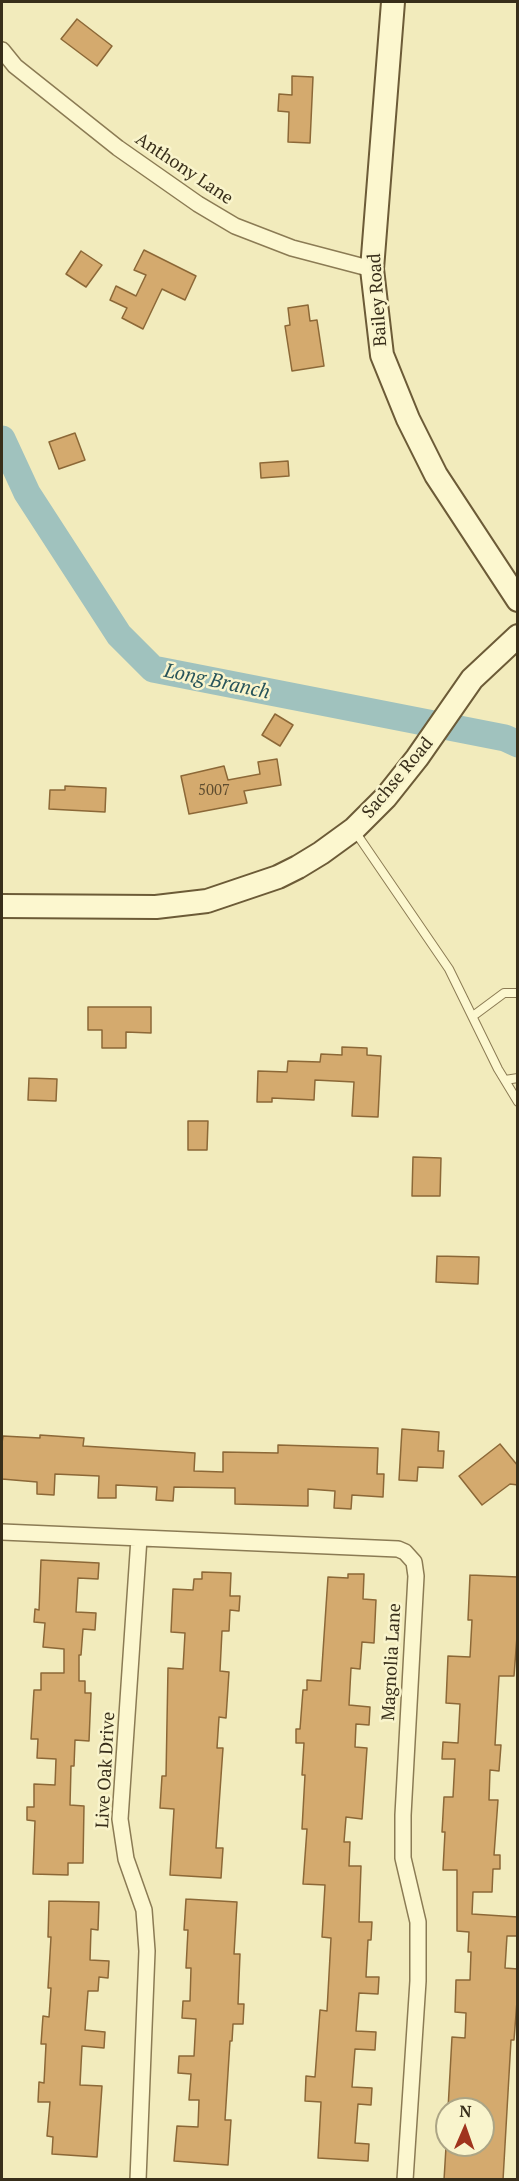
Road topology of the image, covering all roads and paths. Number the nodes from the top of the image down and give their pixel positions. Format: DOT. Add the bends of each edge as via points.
graph roads {
  1 [pos="393,2"];
  2 [pos="2,50"];
  3 [pos="372,269"];
  4 [pos="518,600"];
  5 [pos="518,636"];
  6 [pos="354,829"];
  7 [pos="2,906"];
  8 [pos="518,993"];
  9 [pos="472,1016"];
  10 [pos="518,1078"];
  11 [pos="505,1080"];
  12 [pos="518,1102"];
  13 [pos="2,1532"];
  14 [pos="139,1538"];
  15 [pos="138,2180"];
  16 [pos="405,2180"];
  1 -- 3 [label="street, Bailey Road"];
  2 -- 3 [label="street, Anthony Lane" via="15,66 118,148 198,204 292,248"];
  3 -- 4 [label="street, Bailey Road" via="382,355 408,419 436,475"];
  5 -- 6 [label="street, Sachse Road" via="472,679 417,758"];
  6 -- 7 [label="street, Sachse Road" via="278,877 207,901 156,907"];
  6 -- 9 [label="lane" via="449,969"];
  8 -- 9 [label="lane" via="504,993"];
  9 -- 11 [label="lane"];
  10 -- 11 [label="lane"];
  11 -- 12 [label="lane"];
  13 -- 14 [label="street, Magnolia Lane"];
  14 -- 15 [label="street, Live Oak Drive" via="120,1819 126,1858 144,1910 147,1951"];
  14 -- 16 [label="street, Magnolia Lane" via="398,1549 414,1562 403,1858 418,1922 418,1981"];
}
